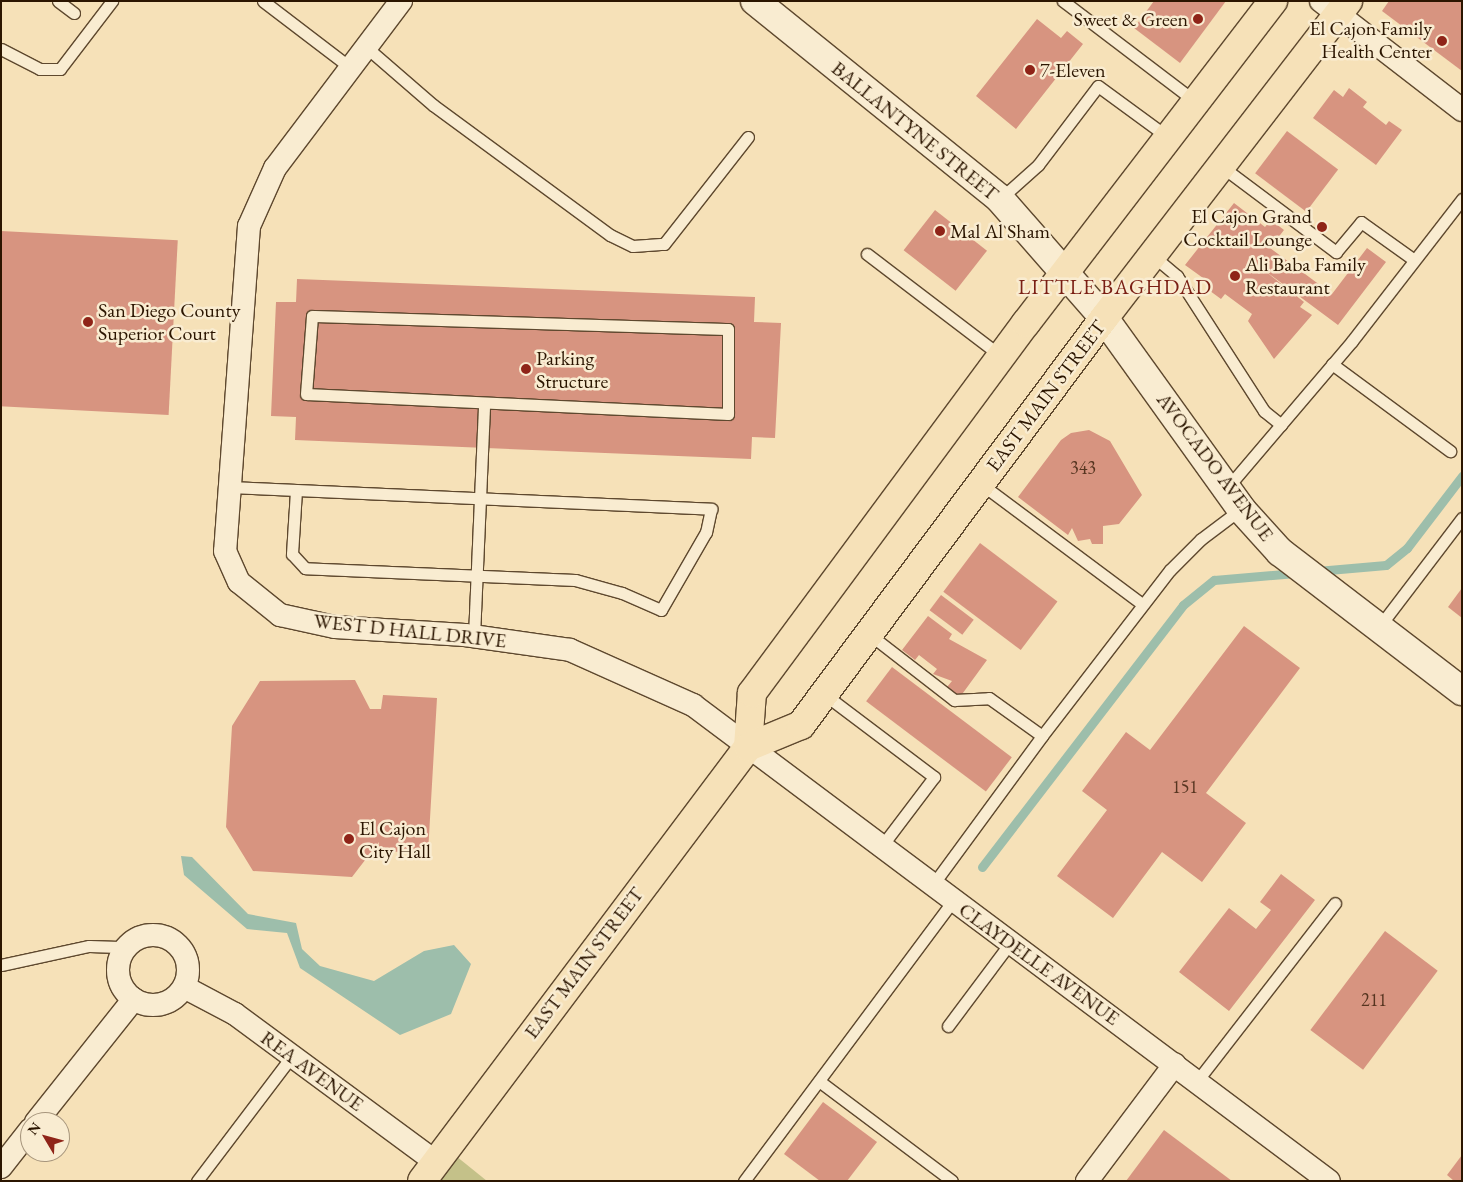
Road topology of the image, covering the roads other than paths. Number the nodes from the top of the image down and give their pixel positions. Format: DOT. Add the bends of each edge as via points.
graph roads {
  1 [pos="58,1"];
  2 [pos="112,1"];
  3 [pos="263,1"];
  4 [pos="401,1"];
  5 [pos="754,1"];
  6 [pos="1063,1"];
  7 [pos="1273,1"];
  8 [pos="1336,6"];
  9 [pos="74,13"];
  10 [pos="366,47"];
  11 [pos="1,49"];
  12 [pos="350,68"];
  13 [pos="1196,102"];
  14 [pos="1462,110"];
  15 [pos="748,137"];
  16 [pos="1169,138"];
  17 [pos="1221,166"];
  18 [pos="1462,198"];
  19 [pos="1000,199"];
  20 [pos="868,254"];
  21 [pos="1152,255"];
  22 [pos="1414,260"];
  23 [pos="1065,273"];
  24 [pos="1104,318"];
  25 [pos="1002,357"];
  26 [pos="1332,364"];
  27 [pos="484,406"];
  28 [pos="1281,425"];
  29 [pos="1450,451"];
  30 [pos="981,484"];
  31 [pos="230,487"];
  32 [pos="296,490"];
  33 [pos="1234,498"];
  34 [pos="481,499"];
  35 [pos="1462,518"];
  36 [pos="479,576"];
  37 [pos="1142,604"];
  38 [pos="1379,627"];
  39 [pos="869,634"];
  40 [pos="474,636"];
  41 [pos="1462,691"];
  42 [pos="824,694"];
  43 [pos="1042,736"];
  44 [pos="748,747"];
  45 [pos="880,847"];
  46 [pos="932,886"];
  47 [pos="953,901"];
  48 [pos="1335,903"];
  49 [pos="1010,943"];
  50 [pos="127,947"];
  51 [pos="1,965"];
  52 [pos="184,987"];
  53 [pos="134,999"];
  54 [pos="948,1026"];
  55 [pos="292,1056"];
  56 [pos="1175,1064"];
  57 [pos="819,1081"];
  58 [pos="1197,1081"];
  59 [pos="44,1112"];
  60 [pos="20,1142"];
  61 [pos="1,1166"];
  62 [pos="429,1172"];
  63 [pos="197,1181"];
  64 [pos="744,1181"];
  65 [pos="952,1181"];
  66 [pos="1087,1181"];
  67 [pos="1329,1181"];
  1 -- 9 [label="lane"];
  2 -- 11 [label="lane" via="60,69 40,69"];
  3 -- 12 [label="lane"];
  4 -- 10 [label="street, WEST D HALL DRIVE"];
  5 -- 19 [label="main road, BALLANTYNE STREET"];
  6 -- 13 [label="lane"];
  7 -- 13 [label="main road"];
  8 -- 14 [label="street"];
  8 -- 17 [label="main road, EAST MAIN STREET"];
  10 -- 12 [label="street, WEST D HALL DRIVE"];
  10 -- 15 [label="lane" via="433,104 610,235 633,246 664,244"];
  12 -- 31 [label="street, WEST D HALL DRIVE" via="275,168 249,226"];
  13 -- 16 [label="main road"];
  16 -- 19 [label="lane" via="1098,86 1038,165"];
  16 -- 23 [label="main road"];
  17 -- 21 [label="main road, EAST MAIN STREET"];
  17 -- 22 [label="lane" via="1336,252 1361,222"];
  18 -- 22 [label="lane"];
  19 -- 23 [label="main road, BALLANTYNE STREET"];
  20 -- 25 [label="lane"];
  21 -- 24 [label="main road, EAST MAIN STREET"];
  21 -- 28 [label="lane" via="1177,276 1264,412"];
  22 -- 26 [label="lane"];
  23 -- 24 [label="main road, BALLANTYNE STREET"];
  23 -- 25 [label="main road"];
  24 -- 30 [label="main road, EAST MAIN STREET"];
  24 -- 33 [label="main road, AVOCADO AVENUE"];
  25 -- 44 [label="main road" via="752,693"];
  26 -- 28 [label="lane"];
  26 -- 29 [label="lane"];
  27 -- 27 [label="lane" via="728,414 728,329 312,316 306,394"];
  27 -- 34 [label="lane"];
  28 -- 33 [label="lane"];
  30 -- 37 [label="lane"];
  30 -- 39 [label="main road, EAST MAIN STREET"];
  31 -- 32 [label="lane"];
  31 -- 40 [label="street, WEST D HALL DRIVE" via="225,550 239,582 280,614 335,627"];
  32 -- 34 [label="lane"];
  32 -- 36 [label="lane" via="292,554 305,568"];
  33 -- 37 [label="lane"];
  33 -- 38 [label="main road, AVOCADO AVENUE" via="1280,552"];
  34 -- 36 [label="lane"];
  34 -- 36 [label="lane" via="711,509 706,532 661,610 622,593 575,580"];
  35 -- 38 [label="lane"];
  36 -- 40 [label="lane"];
  37 -- 43 [label="lane"];
  38 -- 41 [label="main road, AVOCADO AVENUE"];
  39 -- 42 [label="main road, EAST MAIN STREET"];
  39 -- 43 [label="lane" via="954,700 989,698"];
  40 -- 44 [label="street, WEST D HALL DRIVE" via="570,650 693,705"];
  42 -- 44 [label="main road, EAST MAIN STREET" via="801,726"];
  42 -- 45 [label="lane" via="934,777"];
  43 -- 46 [label="lane"];
  44 -- 45 [label="street, CLAYDELLE AVENUE"];
  44 -- 62 [label="main road, EAST MAIN STREET"];
  45 -- 46 [label="street, CLAYDELLE AVENUE"];
  46 -- 47 [label="street, CLAYDELLE AVENUE"];
  47 -- 49 [label="street, CLAYDELLE AVENUE"];
  47 -- 57 [label="lane"];
  48 -- 58 [label="lane"];
  49 -- 54 [label="lane"];
  49 -- 56 [label="street, CLAYDELLE AVENUE"];
  50 -- 51 [label="lane" via="89,946"];
  50 -- 52 [label="street" via="146,936 168,938 186,959"];
  50 -- 53 [label="street" via="119,975"];
  52 -- 53 [label="street" via="177,995 156,1005"];
  52 -- 55 [label="street, REA AVENUE" via="235,1014"];
  53 -- 59 [label="street"];
  55 -- 62 [label="street, REA AVENUE"];
  55 -- 63 [label="lane"];
  56 -- 58 [label="street, CLAYDELLE AVENUE"];
  56 -- 66 [label="street"];
  57 -- 64 [label="lane"];
  57 -- 65 [label="lane"];
  58 -- 67 [label="street, CLAYDELLE AVENUE"];
  60 -- 61 [label="street"];
}
